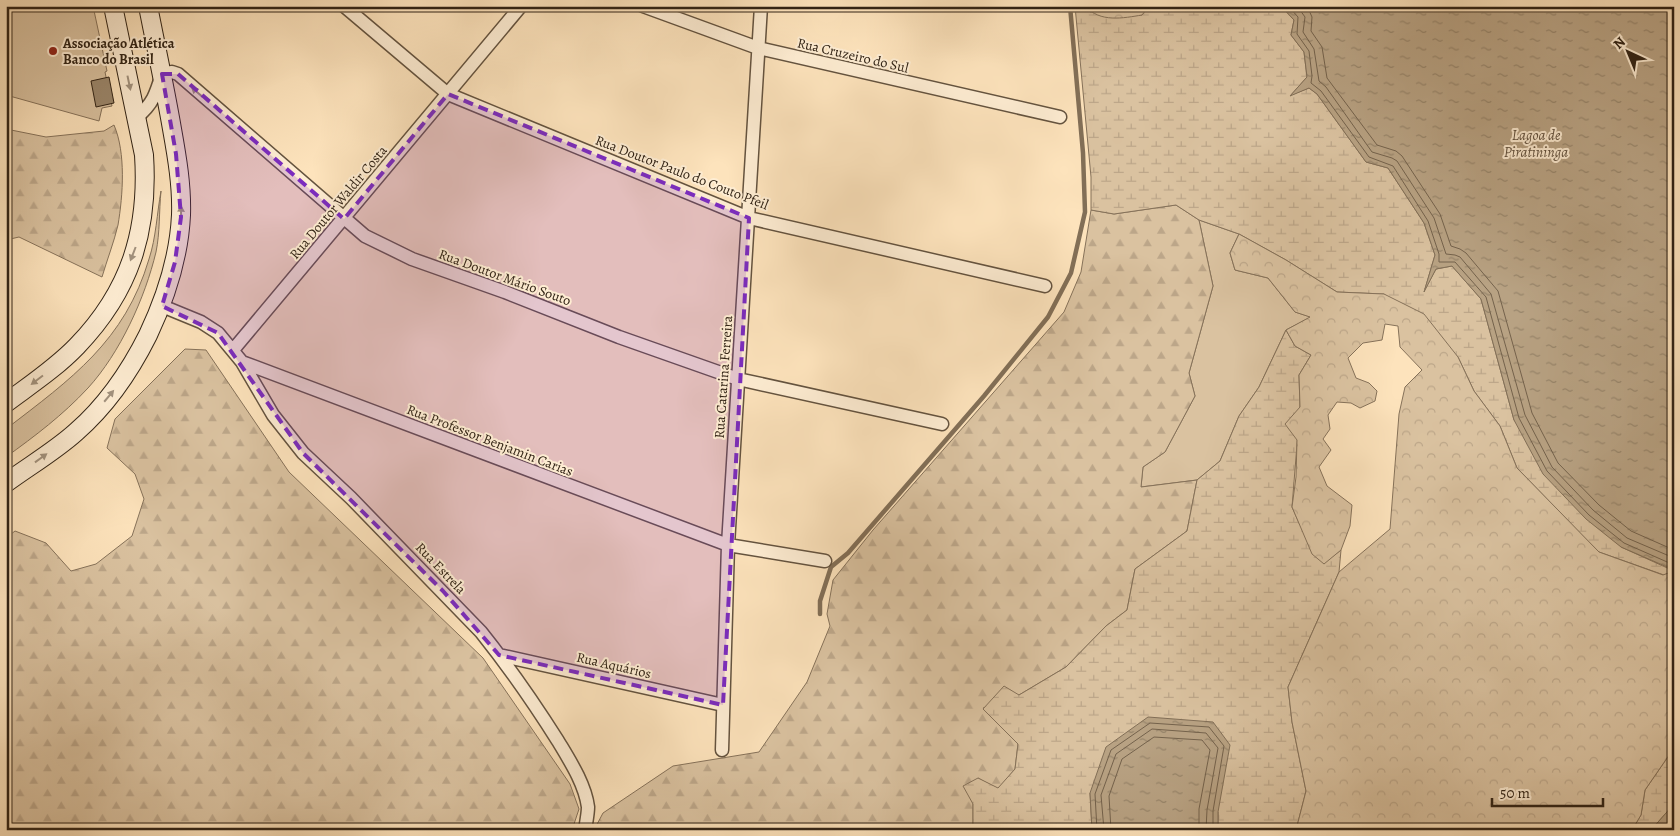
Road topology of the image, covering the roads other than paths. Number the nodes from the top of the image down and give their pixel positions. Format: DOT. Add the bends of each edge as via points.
graph roads {
  1 [pos="113,6"];
  2 [pos="148,6"];
  3 [pos="344,6"];
  4 [pos="522,6"];
  5 [pos="643,6"];
  6 [pos="761,6"];
  7 [pos="758,48"];
  8 [pos="162,74"];
  9 [pos="448,94"];
  10 [pos="1060,117"];
  11 [pos="136,118"];
  12 [pos="749,218"];
  13 [pos="344,219"];
  14 [pos="1044,286"];
  15 [pos="162,306"];
  16 [pos="233,350"];
  17 [pos="242,362"];
  18 [pos="738,379"];
  19 [pos="6,403"];
  20 [pos="942,424"];
  21 [pos="6,484"];
  22 [pos="728,546"];
  23 [pos="825,561"];
  24 [pos="499,655"];
  25 [pos="723,704"];
  26 [pos="722,750"];
  27 [pos="585,830"];
  1 -- 11 [label="main road, one-way"];
  2 -- 8 [label="main road"];
  3 -- 9 [label="street, Rua Doutor Paulo do Couto Pfeil"];
  4 -- 9 [label="street, Rua Doutor Waldir Costa"];
  5 -- 7 [label="street, Rua Cruzeiro do Sul"];
  6 -- 7 [label="street, Rua Catarina Ferreira"];
  7 -- 10 [label="street, Rua Cruzeiro do Sul"];
  7 -- 12 [label="street, Rua Catarina Ferreira"];
  8 -- 11 [label="street" via="156,96"];
  13 -- 8 [label="street, Rua Doutor Mário Souto, one-way" via="178,74"];
  15 -- 8 [label="main road, one-way" via="175,262 181,217 181,190"];
  9 -- 12 [label="street, Rua Doutor Paulo do Couto Pfeil"];
  9 -- 13 [label="street, Rua Doutor Waldir Costa"];
  11 -- 19 [label="main road, one-way" via="144,155 144,206 136,246 121,287 107,311 77,347"];
  12 -- 14 [label="street, Rua Doutor Paulo do Couto Pfeil"];
  12 -- 18 [label="street, Rua Catarina Ferreira"];
  13 -- 16 [label="street, Rua Doutor Waldir Costa"];
  13 -- 18 [label="street, Rua Doutor Mário Souto" via="365,236 412,259"];
  15 -- 16 [label="street" via="209,326"];
  21 -- 15 [label="main road, one-way" via="76,432 99,409 136,358"];
  16 -- 17 [label="street, Rua Estrela"];
  17 -- 22 [label="street, Rua Professor Benjamin Carias"];
  17 -- 24 [label="street, Rua Estrela" via="273,415 304,453 443,591"];
  18 -- 20 [label="street, Rua Doutor Mário Souto"];
  18 -- 22 [label="street, Rua Catarina Ferreira"];
  22 -- 23 [label="street, Rua Professor Benjamin Carias"];
  22 -- 25 [label="street, Rua Catarina Ferreira"];
  24 -- 25 [label="street, Rua Aquários"];
  24 -- 27 [label="street, Rua Estrela" via="544,718 581,782 588,808"];
  25 -- 26 [label="street, Rua Catarina Ferreira"];
}
